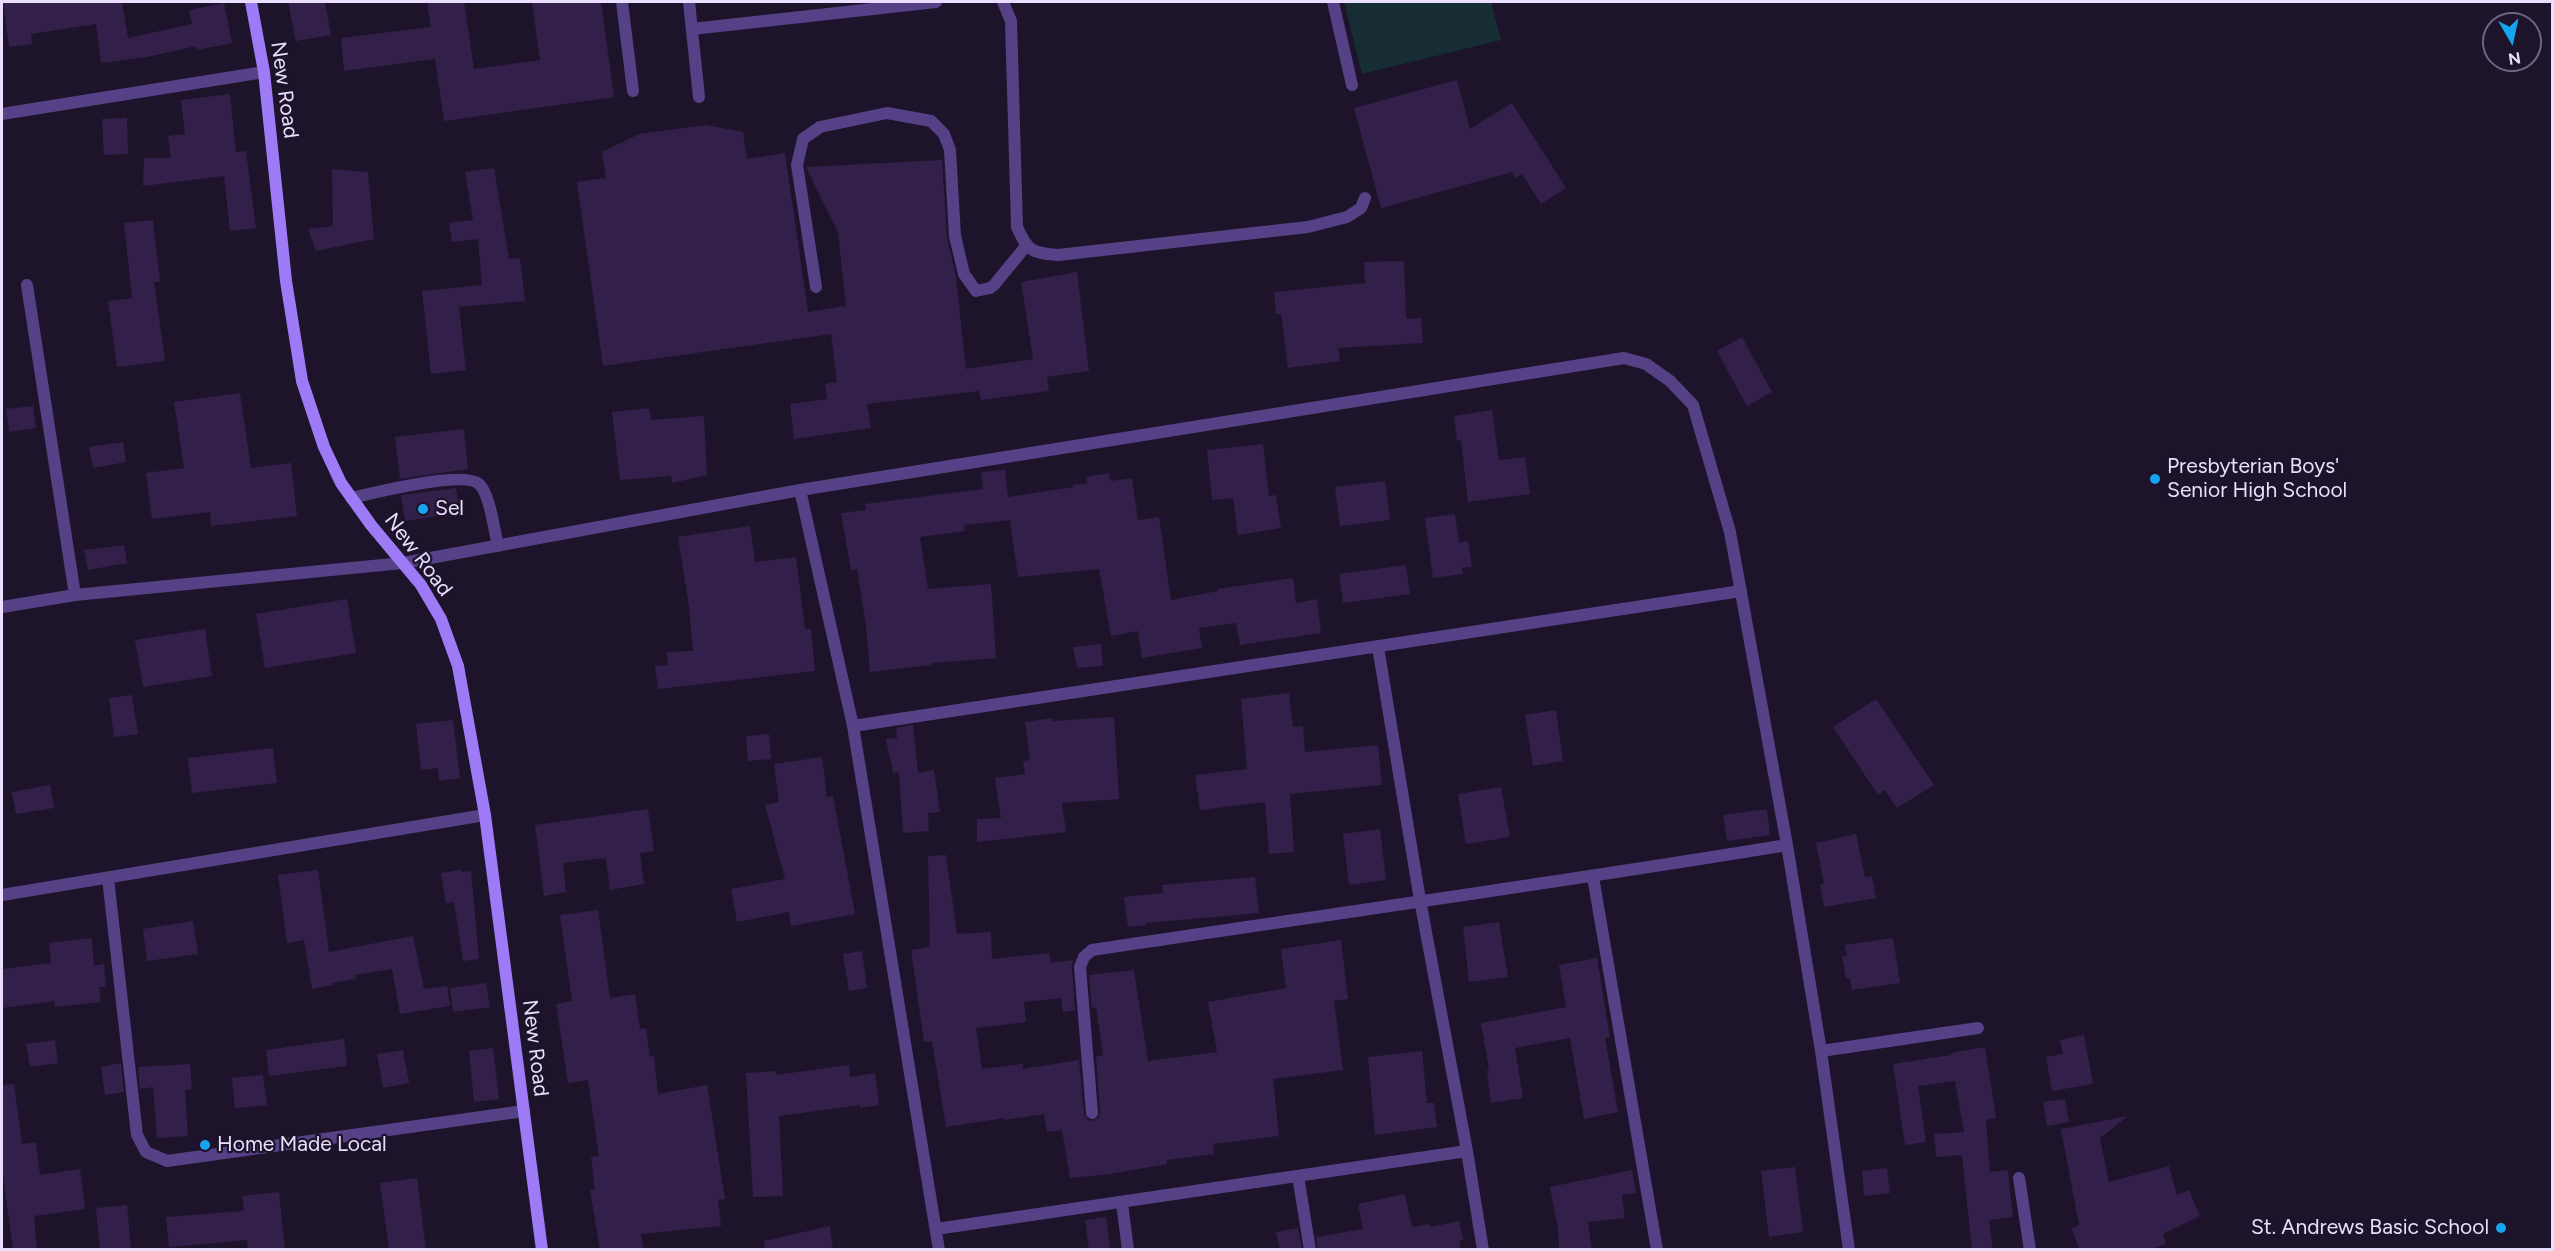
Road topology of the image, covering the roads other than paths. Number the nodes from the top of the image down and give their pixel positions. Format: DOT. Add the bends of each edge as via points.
graph roads {
  1 [pos="250,2"];
  2 [pos="622,2"];
  3 [pos="689,2"];
  4 [pos="936,2"];
  5 [pos="1003,2"];
  6 [pos="1333,2"];
  7 [pos="692,29"];
  8 [pos="264,72"];
  9 [pos="1352,85"];
  10 [pos="633,91"];
  11 [pos="699,97"];
  12 [pos="2,114"];
  13 [pos="1365,198"];
  14 [pos="1026,246"];
  15 [pos="27,285"];
  16 [pos="816,287"];
  17 [pos="800,490"];
  18 [pos="351,498"];
  19 [pos="498,546"];
  20 [pos="403,563"];
  21 [pos="1741,591"];
  22 [pos="75,596"];
  23 [pos="2,607"];
  24 [pos="1378,647"];
  25 [pos="853,726"];
  26 [pos="485,815"];
  27 [pos="1787,845"];
  28 [pos="1593,877"];
  29 [pos="108,878"];
  30 [pos="2,895"];
  31 [pos="1420,900"];
  32 [pos="1978,1028"];
  33 [pos="1821,1051"];
  34 [pos="524,1111"];
  35 [pos="1092,1113"];
  36 [pos="1467,1150"];
  37 [pos="1298,1176"];
  38 [pos="2019,1178"];
  39 [pos="1122,1203"];
  40 [pos="936,1229"];
  41 [pos="542,1250"];
  42 [pos="939,1250"];
  43 [pos="1128,1250"];
  44 [pos="1310,1250"];
  45 [pos="1483,1250"];
  46 [pos="1657,1250"];
  47 [pos="1849,1250"];
  48 [pos="2030,1250"];
  1 -- 8 [label="street, New Road"];
  2 -- 10 [label="street"];
  3 -- 7 [label="street"];
  4 -- 7 [label="street"];
  5 -- 14 [label="street" via="1011,21 1017,227"];
  6 -- 9 [label="street"];
  7 -- 11 [label="street"];
  8 -- 12 [label="street"];
  8 -- 18 [label="street, New Road" via="286,281 302,381 324,447"];
  13 -- 14 [label="street" via="1361,208 1347,217 1308,227 1058,255 1036,254"];
  14 -- 16 [label="street" via="994,285 976,291 964,274 955,236 950,150 944,134 931,122 887,113 820,127 803,139 797,165"];
  15 -- 22 [label="street"];
  17 -- 19 [label="street"];
  17 -- 21 [label="street" via="1624,358 1646,364 1693,405 1730,532"];
  17 -- 25 [label="street"];
  18 -- 19 [label="street" via="453,478 473,480 486,495"];
  18 -- 20 [label="street, New Road"];
  19 -- 20 [label="street"];
  20 -- 22 [label="street"];
  20 -- 26 [label="street, New Road" via="441,619 458,666"];
  21 -- 24 [label="street"];
  21 -- 27 [label="street"];
  22 -- 23 [label="street"];
  24 -- 25 [label="street"];
  24 -- 31 [label="street"];
  25 -- 40 [label="street"];
  26 -- 29 [label="street"];
  26 -- 34 [label="street, New Road"];
  27 -- 28 [label="street"];
  27 -- 33 [label="street"];
  28 -- 31 [label="street"];
  28 -- 46 [label="street"];
  29 -- 30 [label="street"];
  29 -- 34 [label="street" via="137,1135 146,1152 167,1161"];
  31 -- 35 [label="street" via="1092,950 1080,967"];
  31 -- 36 [label="street"];
  32 -- 33 [label="street"];
  33 -- 47 [label="street"];
  34 -- 41 [label="street, New Road"];
  36 -- 37 [label="street"];
  36 -- 45 [label="street"];
  37 -- 39 [label="street"];
  37 -- 44 [label="street"];
  38 -- 48 [label="street"];
  39 -- 40 [label="street"];
  39 -- 43 [label="street"];
  40 -- 42 [label="street"];
}
